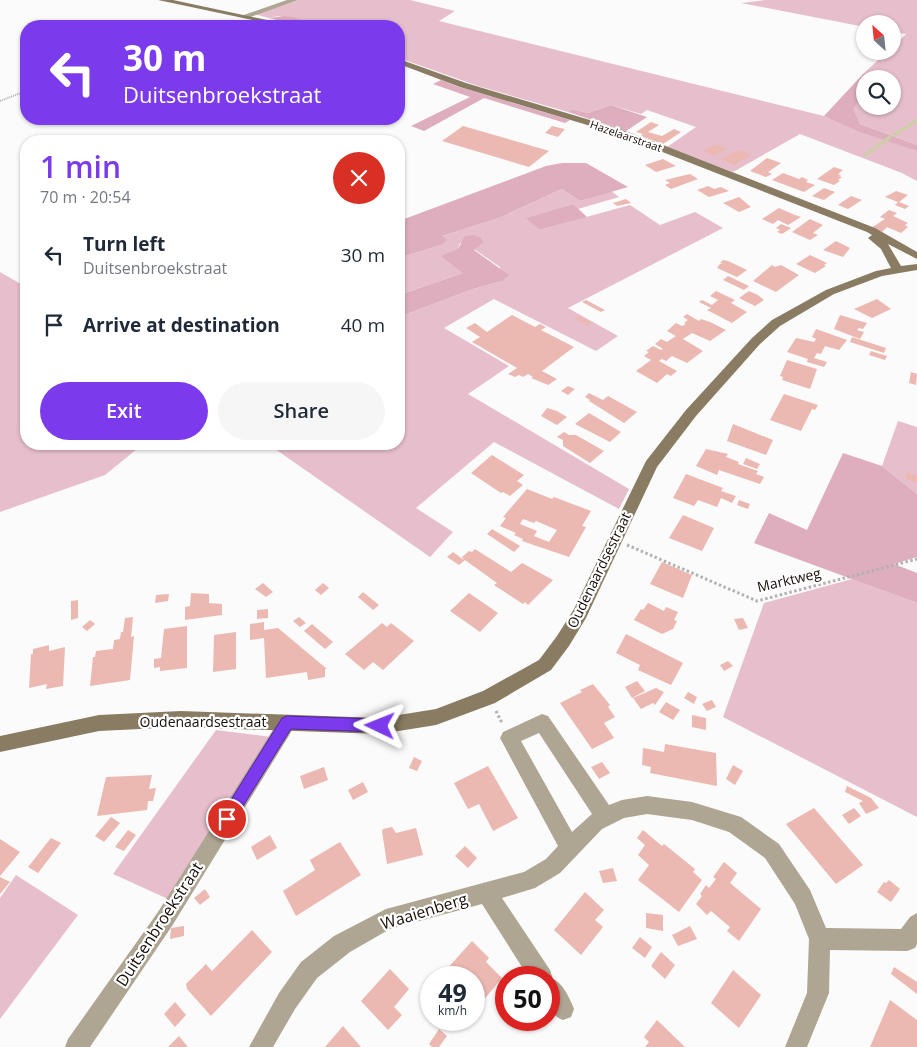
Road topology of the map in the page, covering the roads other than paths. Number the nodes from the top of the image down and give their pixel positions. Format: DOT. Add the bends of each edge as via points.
graph roads {
  1 [pos="162,0"];
  2 [pos="294,0"];
  3 [pos="245,16"];
  4 [pos="263,20"];
  5 [pos="405,63"];
  6 [pos="849,222"];
  7 [pos="917,256"];
  8 [pos="917,267"];
  9 [pos="896,269"];
  10 [pos="287,723"];
  11 [pos="0,744"];
  12 [pos="605,817"];
  13 [pos="570,848"];
  14 [pos="486,892"];
  15 [pos="917,924"];
  16 [pos="820,939"];
  17 [pos="534,966"];
  18 [pos="560,1004"];
  19 [pos="563,1009"];
  20 [pos="76,1047"];
  21 [pos="260,1047"];
  22 [pos="796,1047"];
  1 -- 3 [label="street"];
  2 -- 3 [label="street"];
  3 -- 4 [label="street"];
  5 -- 6 [label="street, Hazelaarstraat" via="463,85 617,131"];
  6 -- 7 [label="street, Hazelaarstraat" via="871,230"];
  6 -- 9 [label="street, Hazelaarstraat" via="885,247"];
  8 -- 9 [label="street, Oudenaardsestraat"];
  9 -- 10 [label="street, Oudenaardsestraat" via="865,277 830,292 776,323 692,413 651,465 580,613 545,665 489,697 436,717 380,726"];
  10 -- 11 [label="street, Oudenaardsestraat" via="181,719 99,723"];
  10 -- 20 [label="street, Duitsenbroekstraat" via="165,919"];
  12 -- 13 [label="street, Waaienberg" via="595,822"];
  12 -- 13 [label="street" via="542,722 510,738"];
  12 -- 16 [label="street, Waaienberg" via="622,808 647,805 692,811 734,824 772,851 803,897"];
  13 -- 14 [label="street, Waaienberg" via="553,866 528,881"];
  14 -- 17 [label="street"];
  14 -- 21 [label="street, Waaienberg" via="386,920 342,944 309,970 286,1001"];
  15 -- 16 [label="street" via="907,940"];
  16 -- 22 [label="street, Waaienberg" via="818,993"];
  18 -- 19 [label="street"];
}
